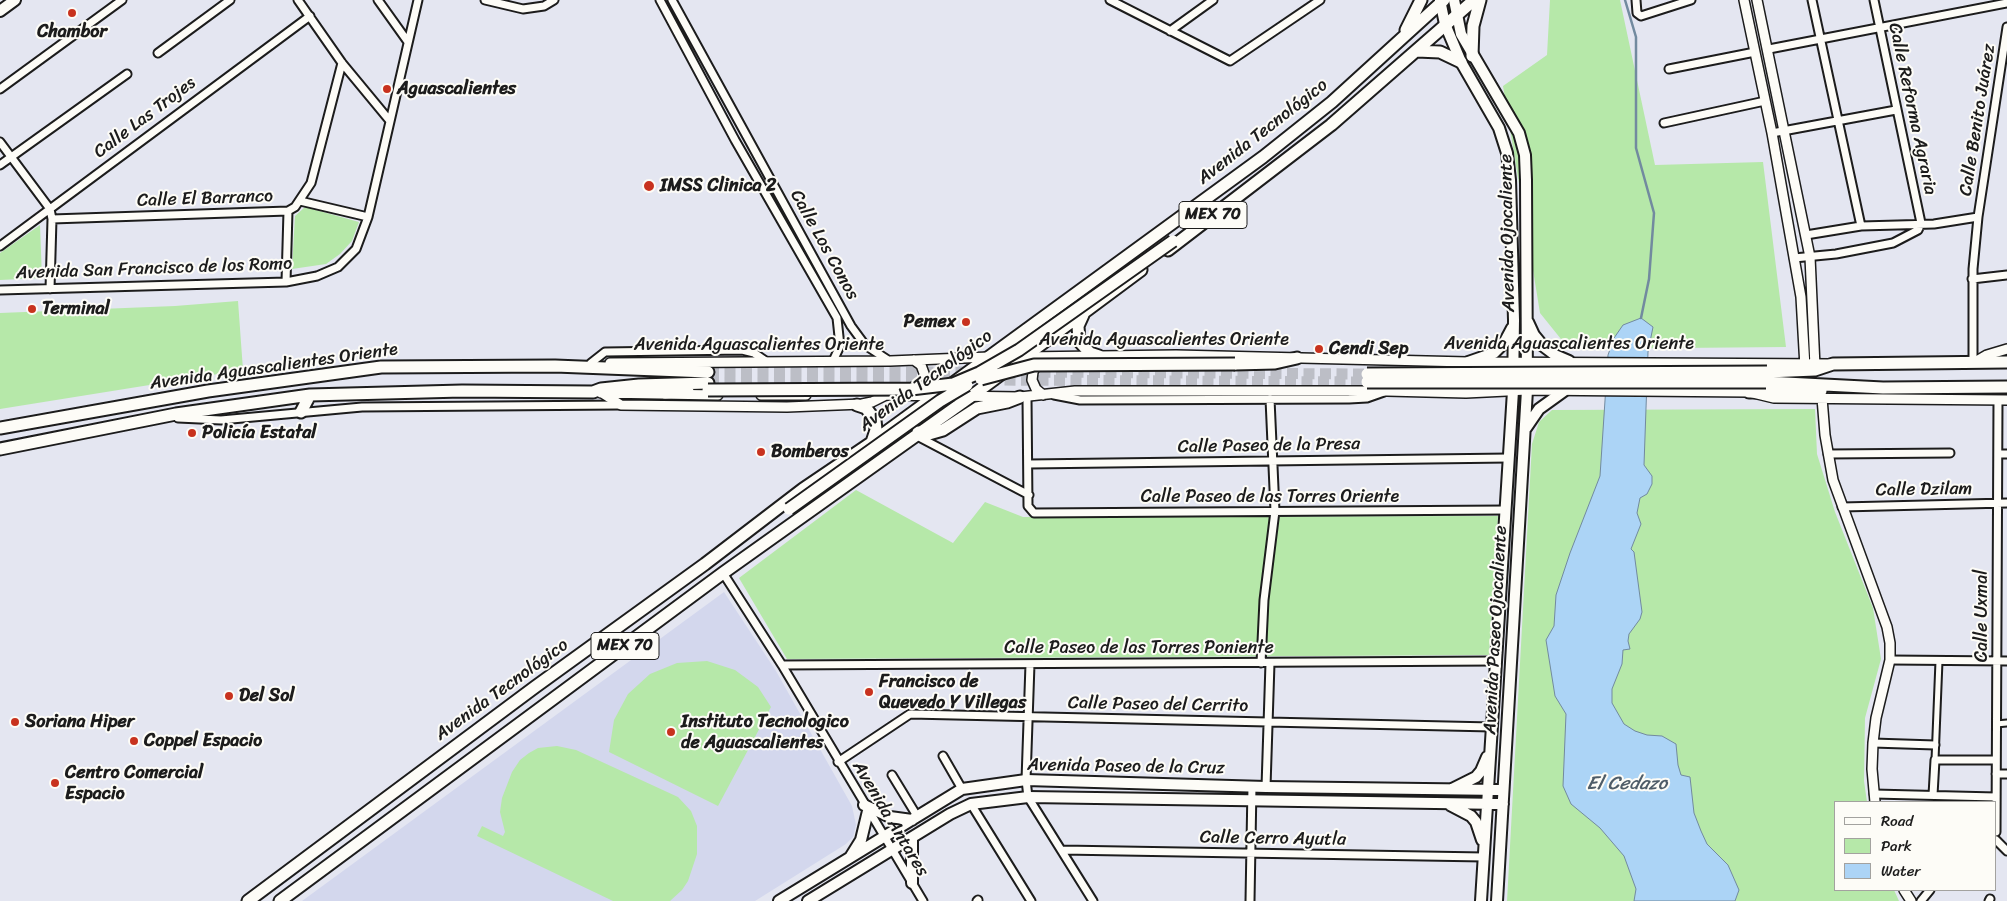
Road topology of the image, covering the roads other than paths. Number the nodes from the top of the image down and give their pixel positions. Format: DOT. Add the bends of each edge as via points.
graph roads {
  1 [pos="15,0"];
  2 [pos="122,0"];
  3 [pos="230,0"];
  4 [pos="298,0"];
  5 [pos="378,0"];
  6 [pos="418,0"];
  7 [pos="485,0"];
  8 [pos="554,0"];
  9 [pos="660,0"];
  10 [pos="672,0"];
  11 [pos="1110,0"];
  12 [pos="1213,0"];
  13 [pos="1320,0"];
  14 [pos="1421,0"];
  15 [pos="1454,0"];
  16 [pos="1474,0"];
  17 [pos="1480,0"];
  18 [pos="1636,0"];
  19 [pos="1691,0"];
  20 [pos="1744,0"];
  21 [pos="1757,0"];
  22 [pos="1812,0"];
  23 [pos="1874,0"];
  24 [pos="1441,1"];
  25 [pos="2007,3"];
  26 [pos="0,11"];
  27 [pos="1456,14"];
  28 [pos="310,16"];
  29 [pos="1445,24"];
  30 [pos="1880,26"];
  31 [pos="2007,27"];
  32 [pos="1170,31"];
  33 [pos="1821,38"];
  34 [pos="408,42"];
  35 [pos="1398,42"];
  36 [pos="2006,48"];
  37 [pos="1769,50"];
  38 [pos="1417,51"];
  39 [pos="1755,52"];
  40 [pos="158,53"];
  41 [pos="1472,56"];
  42 [pos="1461,62"];
  43 [pos="342,63"];
  44 [pos="1669,69"];
  45 [pos="127,74"];
  46 [pos="0,89"];
  47 [pos="1765,102"];
  48 [pos="1896,110"];
  49 [pos="390,121"];
  50 [pos="1839,121"];
  51 [pos="1664,123"];
  52 [pos="1784,130"];
  53 [pos="1772,133"];
  54 [pos="745,134"];
  55 [pos="735,140"];
  56 [pos="0,142"];
  57 [pos="12,157"];
  58 [pos="0,165"];
  59 [pos="300,201"];
  60 [pos="50,209"];
  61 [pos="288,211"];
  62 [pos="368,217"];
  63 [pos="1978,217"];
  64 [pos="52,219"];
  65 [pos="1206,220"];
  66 [pos="1921,223"];
  67 [pos="1861,226"];
  68 [pos="1806,235"];
  69 [pos="0,246"];
  70 [pos="1810,257"];
  71 [pos="1794,258"];
  72 [pos="2007,275"];
  73 [pos="1972,279"];
  74 [pos="286,282"];
  75 [pos="50,289"];
  76 [pos="0,290"];
  77 [pos="1085,313"];
  78 [pos="1526,315"];
  79 [pos="1514,320"];
  80 [pos="2007,349"];
  81 [pos="1023,356"];
  82 [pos="1099,356"];
  83 [pos="988,357"];
  84 [pos="1047,357"];
  85 [pos="1297,358"];
  86 [pos="914,360"];
  87 [pos="833,361"];
  88 [pos="1573,361"];
  89 [pos="890,362"];
  90 [pos="1468,362"];
  91 [pos="1486,362"];
  92 [pos="1514,362"];
  93 [pos="1527,362"];
  94 [pos="1974,362"];
  95 [pos="2007,362"];
  96 [pos="555,366"];
  97 [pos="1810,366"];
  98 [pos="1766,377"];
  99 [pos="1367,378"];
  100 [pos="708,382"];
  101 [pos="2007,387"];
  102 [pos="1883,388"];
  103 [pos="1527,390"];
  104 [pos="1387,391"];
  105 [pos="1513,391"];
  106 [pos="1564,391"];
  107 [pos="1576,391"];
  108 [pos="1749,392"];
  109 [pos="598,393"];
  110 [pos="665,393"];
  111 [pos="1466,393"];
  112 [pos="886,394"];
  113 [pos="310,395"];
  114 [pos="912,395"];
  115 [pos="973,395"];
  116 [pos="1046,395"];
  117 [pos="934,396"];
  118 [pos="1024,397"];
  119 [pos="1822,398"];
  120 [pos="1270,399"];
  121 [pos="2003,400"];
  122 [pos="857,404"];
  123 [pos="621,405"];
  124 [pos="301,412"];
  125 [pos="160,417"];
  126 [pos="0,428"];
  127 [pos="916,434"];
  128 [pos="1524,438"];
  129 [pos="871,443"];
  130 [pos="0,449"];
  131 [pos="1828,454"];
  132 [pos="1950,454"];
  133 [pos="1998,454"];
  134 [pos="2007,454"];
  135 [pos="1509,458"];
  136 [pos="1274,461"];
  137 [pos="1029,464"];
  138 [pos="1029,495"];
  139 [pos="1998,503"];
  140 [pos="2007,503"];
  141 [pos="1842,507"];
  142 [pos="1506,510"];
  143 [pos="1275,511"];
  144 [pos="729,546"];
  145 [pos="723,573"];
  146 [pos="1890,660"];
  147 [pos="1496,661"];
  148 [pos="1939,661"];
  149 [pos="1996,661"];
  150 [pos="2007,661"];
  151 [pos="1270,662"];
  152 [pos="1261,663"];
  153 [pos="782,664"];
  154 [pos="1030,664"];
  155 [pos="1028,718"];
  156 [pos="1268,722"];
  157 [pos="2007,723"];
  158 [pos="1996,724"];
  159 [pos="1492,727"];
  160 [pos="1873,743"];
  161 [pos="1935,745"];
  162 [pos="1491,749"];
  163 [pos="943,756"];
  164 [pos="1934,760"];
  165 [pos="1996,760"];
  166 [pos="838,762"];
  167 [pos="1996,774"];
  168 [pos="2007,774"];
  169 [pos="892,775"];
  170 [pos="1026,780"];
  171 [pos="1252,786"];
  172 [pos="1266,787"];
  173 [pos="962,789"];
  174 [pos="1448,790"];
  175 [pos="1488,790"];
  176 [pos="1504,790"];
  177 [pos="1933,795"];
  178 [pos="1028,797"];
  179 [pos="1996,797"];
  180 [pos="1875,798"];
  181 [pos="1252,800"];
  182 [pos="1996,801"];
  183 [pos="1447,803"];
  184 [pos="971,804"];
  185 [pos="1487,804"];
  186 [pos="1503,804"];
  187 [pos="866,808"];
  188 [pos="914,818"];
  189 [pos="884,837"];
  190 [pos="912,838"];
  191 [pos="1997,841"];
  192 [pos="1062,850"];
  193 [pos="892,851"];
  194 [pos="2007,851"];
  195 [pos="1251,854"];
  196 [pos="1484,854"];
  197 [pos="850,859"];
  198 [pos="912,883"];
  199 [pos="1929,891"];
  200 [pos="248,901"];
  201 [pos="280,901"];
  202 [pos="779,901"];
  203 [pos="808,901"];
  204 [pos="923,901"];
  205 [pos="1031,901"];
  206 [pos="1093,901"];
  207 [pos="1250,901"];
  208 [pos="1481,901"];
  209 [pos="1498,901"];
  210 [pos="1921,901"];
  1 -- 26 [label="main road"];
  2 -- 46 [label="street"];
  3 -- 40 [label="street"];
  4 -- 28 [label="street"];
  5 -- 34 [label="street"];
  6 -- 34 [label="street, Avenida San Francisco de los Romo"];
  7 -- 8 [label="street" via="523,9 544,6"];
  9 -- 55 [label="street, Calle Los Conos"];
  10 -- 54 [label="street, Calle Los Conos"];
  11 -- 32 [label="street"];
  12 -- 32 [label="street"];
  13 -- 32 [label="street" via="1230,61"];
  14 -- 35 [label="main road"];
  15 -- 27 [label="main road, Avenida Ojocaliente"];
  16 -- 27 [label="main road, Avenida Tecnológico / MEX 70"];
  17 -- 41 [label="main road"];
  18 -- 19 [label="street" via="1638,15"];
  20 -- 39 [label="street"];
  21 -- 37 [label="street"];
  22 -- 33 [label="street"];
  23 -- 30 [label="street, Calle Reforma Agraria"];
  24 -- 29 [label="main road, Avenida Ojocaliente"];
  24 -- 35 [label="main road, Avenida Tecnológico / MEX 70"];
  25 -- 30 [label="street"];
  27 -- 29 [label="main road, Avenida Tecnológico / MEX 70"];
  27 -- 41 [label="main road, Avenida Ojocaliente"];
  28 -- 43 [label="street"];
  28 -- 60 [label="street, Calle Las Trojes"];
  29 -- 38 [label="main road, Avenida Tecnológico / MEX 70"];
  29 -- 42 [label="main road, Avenida Ojocaliente"];
  30 -- 33 [label="street"];
  30 -- 48 [label="street, Calle Reforma Agraria"];
  31 -- 36 [label="street, Calle Benito Juárez"];
  33 -- 37 [label="street"];
  33 -- 50 [label="street"];
  34 -- 49 [label="street, Avenida San Francisco de los Romo"];
  35 -- 83 [label="main road, Avenida Tecnológico / MEX 70" via="1332,102 1263,157"];
  36 -- 63 [label="street, Calle Benito Juárez"];
  37 -- 52 [label="street"];
  38 -- 42 [label="main road" via="1440,52"];
  38 -- 65 [label="main road, Avenida Tecnológico / MEX 70" via="1331,125"];
  39 -- 44 [label="street"];
  39 -- 47 [label="street"];
  41 -- 78 [label="main road, Avenida Ojocaliente" via="1519,133 1524,155"];
  42 -- 79 [label="main road, Avenida Ojocaliente" via="1499,128 1507,153"];
  43 -- 49 [label="street"];
  43 -- 59 [label="street, Calle El Barranco" via="311,183"];
  45 -- 57 [label="street"];
  47 -- 51 [label="street"];
  47 -- 53 [label="street"];
  48 -- 50 [label="street"];
  48 -- 66 [label="street, Calle Reforma Agraria"];
  49 -- 62 [label="street, Avenida San Francisco de los Romo"];
  50 -- 52 [label="street"];
  50 -- 67 [label="street"];
  52 -- 53 [label="street"];
  52 -- 68 [label="street"];
  53 -- 71 [label="street"];
  54 -- 55 [label="street"];
  54 -- 89 [label="street, Calle Los Conos" via="851,326 866,345"];
  55 -- 87 [label="street, Calle Los Conos" via="837,318 840,346"];
  56 -- 57 [label="street"];
  57 -- 58 [label="street"];
  57 -- 60 [label="street"];
  59 -- 61 [label="street, Calle El Barranco"];
  59 -- 62 [label="street"];
  60 -- 64 [label="street"];
  60 -- 69 [label="street, Calle Las Trojes"];
  61 -- 64 [label="street, Calle El Barranco"];
  61 -- 74 [label="street"];
  62 -- 74 [label="street, Avenida San Francisco de los Romo" via="356,249 338,267 317,276"];
  63 -- 66 [label="street"];
  63 -- 73 [label="street, Calle Benito Juárez"];
  64 -- 75 [label="street"];
  65 -- 77 [label="main road, Avenida Tecnológico / MEX 70"];
  65 -- 100 [label="main road, bridge" via="1019,350 953,384 911,389"];
  66 -- 67 [label="street"];
  66 -- 70 [label="street" via="1918,230 1893,243"];
  67 -- 68 [label="street"];
  68 -- 70 [label="street"];
  70 -- 71 [label="street"];
  70 -- 97 [label="street"];
  71 -- 97 [label="street"];
  72 -- 73 [label="street"];
  73 -- 94 [label="street, Calle Benito Juárez"];
  74 -- 75 [label="street, Avenida San Francisco de los Romo"];
  75 -- 76 [label="street, Avenida San Francisco de los Romo"];
  77 -- 81 [label="main road, Avenida Tecnológico / MEX 70"];
  77 -- 82 [label="main road" via="1078,326 1079,341 1085,350"];
  78 -- 88 [label="main road" via="1530,329 1543,346 1555,355"];
  78 -- 93 [label="main road, Avenida Ojocaliente"];
  79 -- 90 [label="main road" via="1499,348 1488,356"];
  79 -- 92 [label="main road, Avenida Ojocaliente"];
  80 -- 94 [label="street, Avenida Aguascalientes Oriente" via="1987,354"];
  81 -- 83 [label="street, Avenida Aguascalientes Oriente"];
  81 -- 84 [label="street, Avenida Aguascalientes Oriente"];
  81 -- 115 [label="main road, Avenida Tecnológico / MEX 70"];
  82 -- 84 [label="street, Avenida Aguascalientes Oriente"];
  82 -- 85 [label="street, Avenida Aguascalientes Oriente"];
  83 -- 86 [label="street, Avenida Aguascalientes Oriente"];
  83 -- 117 [label="main road, Avenida Tecnológico / MEX 70"];
  84 -- 116 [label="street" via="1036,364 1032,376 1034,385"];
  85 -- 90 [label="street, Avenida Aguascalientes Oriente"];
  85 -- 144 [label="main road, bridge" via="1275,363 1034,365 990,376 950,395 740,544"];
  86 -- 89 [label="street, Avenida Aguascalientes Oriente"];
  86 -- 114 [label="street" via="921,365 925,376 922,388"];
  87 -- 89 [label="street, Avenida Aguascalientes Oriente"];
  87 -- 96 [label="street, Avenida Aguascalientes Oriente"];
  88 -- 93 [label="street, Avenida Aguascalientes Oriente"];
  88 -- 97 [label="street, Avenida Aguascalientes Oriente"];
  88 -- 107 [label="street" via="1562,376 1566,386"];
  90 -- 91 [label="street, Avenida Aguascalientes Oriente"];
  91 -- 92 [label="street, Avenida Aguascalientes Oriente"];
  91 -- 111 [label="street" via="1491,370 1490,380"];
  92 -- 93 [label="street, Avenida Aguascalientes Oriente"];
  92 -- 105 [label="main road, Avenida Paseo Ojocaliente"];
  93 -- 103 [label="main road, Avenida Paseo Ojocaliente"];
  94 -- 95 [label="main road, Avenida Aguascalientes Oriente"];
  94 -- 97 [label="main road, Avenida Aguascalientes Oriente"];
  96 -- 100 [label="main road, Avenida Aguascalientes Oriente"];
  96 -- 126 [label="main road, Avenida Aguascalientes Oriente" via="381,367 208,391"];
  97 -- 98 [label="main road, Avenida Aguascalientes Oriente"];
  98 -- 99 [label="main road, Avenida Aguascalientes Oriente, bridge"];
  98 -- 102 [label="main road, Avenida Aguascalientes Oriente"];
  100 -- 109 [label="main road, Avenida Aguascalientes Oriente" via="601,388"];
  100 -- 110 [label="main road"];
  101 -- 102 [label="main road, Avenida Aguascalientes Oriente"];
  102 -- 108 [label="main road"];
  103 -- 105 [label="street, Avenida Aguascalientes Oriente"];
  103 -- 106 [label="street, Avenida Aguascalientes Oriente"];
  103 -- 128 [label="main road, Avenida Paseo Ojocaliente"];
  104 -- 111 [label="street, Avenida Aguascalientes Oriente"];
  104 -- 116 [label="street, Avenida Aguascalientes Oriente" via="1085,391"];
  104 -- 120 [label="street, Avenida Aguascalientes Oriente" via="1358,399"];
  105 -- 111 [label="street, Avenida Aguascalientes Oriente"];
  105 -- 135 [label="main road, Avenida Paseo Ojocaliente"];
  106 -- 107 [label="street, Avenida Aguascalientes Oriente"];
  106 -- 128 [label="main road" via="1534,414"];
  107 -- 108 [label="street, Avenida Aguascalientes Oriente"];
  108 -- 119 [label="street, Avenida Aguascalientes Oriente" via="1774,398"];
  109 -- 110 [label="street, Avenida Aguascalientes Oriente"];
  109 -- 113 [label="main road, Avenida Aguascalientes Oriente" via="462,390"];
  109 -- 123 [label="street"];
  110 -- 112 [label="street, Avenida Aguascalientes Oriente" via="679,396"];
  112 -- 114 [label="street, Avenida Aguascalientes Oriente"];
  112 -- 122 [label="street, Avenida Aguascalientes Oriente" via="872,402"];
  113 -- 124 [label="main road"];
  113 -- 125 [label="main road, Avenida Aguascalientes Oriente"];
  114 -- 117 [label="street, Avenida Aguascalientes Oriente"];
  115 -- 117 [label="street, Avenida Aguascalientes Oriente"];
  115 -- 118 [label="street, Avenida Aguascalientes Oriente"];
  115 -- 127 [label="main road, Avenida Tecnológico / MEX 70"];
  116 -- 118 [label="street, Avenida Aguascalientes Oriente"];
  116 -- 120 [label="street, Avenida Aguascalientes Oriente" via="1080,400"];
  117 -- 129 [label="main road, Avenida Tecnológico / MEX 70"];
  118 -- 127 [label="main road" via="977,408 943,430"];
  118 -- 137 [label="street"];
  119 -- 121 [label="street, Avenida Aguascalientes Oriente"];
  119 -- 131 [label="street"];
  120 -- 136 [label="street"];
  121 -- 133 [label="street, Calle Uxmal"];
  122 -- 123 [label="street, Avenida Aguascalientes Oriente" via="818,407"];
  122 -- 129 [label="main road" via="866,408 875,420 876,435"];
  123 -- 124 [label="street, Avenida Aguascalientes Oriente" via="369,407"];
  124 -- 125 [label="street, Avenida Aguascalientes Oriente" via="221,420"];
  125 -- 130 [label="main road, Avenida Aguascalientes Oriente"];
  127 -- 138 [label="street"];
  127 -- 145 [label="main road, Avenida Tecnológico / MEX 70"];
  128 -- 176 [label="main road, Avenida Paseo Ojocaliente"];
  129 -- 144 [label="main road, Avenida Tecnológico / MEX 70" via="803,489"];
  131 -- 132 [label="street"];
  131 -- 141 [label="street"];
  133 -- 134 [label="street"];
  133 -- 139 [label="street, Calle Uxmal"];
  135 -- 136 [label="street, Calle Paseo de la Presa"];
  135 -- 142 [label="main road, Avenida Paseo Ojocaliente"];
  136 -- 137 [label="street, Calle Paseo de la Presa"];
  136 -- 143 [label="street"];
  137 -- 138 [label="street"];
  138 -- 143 [label="street, Calle Paseo de las Torres Oriente" via="1028,506 1034,513"];
  139 -- 140 [label="street, Calle Dzilam"];
  139 -- 141 [label="street, Calle Dzilam"];
  139 -- 149 [label="street, Calle Uxmal"];
  141 -- 146 [label="street" via="1888,627"];
  142 -- 143 [label="street, Calle Paseo de las Torres Oriente"];
  142 -- 147 [label="main road, Avenida Paseo Ojocaliente"];
  143 -- 152 [label="street" via="1264,600"];
  144 -- 200 [label="main road, Avenida Tecnológico / MEX 70" via="535,686"];
  145 -- 153 [label="street, Avenida Antares"];
  145 -- 201 [label="main road, Avenida Tecnológico / MEX 70"];
  146 -- 148 [label="street"];
  146 -- 160 [label="street"];
  147 -- 151 [label="street, Calle Paseo de las Torres Poniente"];
  147 -- 159 [label="main road, Avenida Paseo Ojocaliente"];
  148 -- 149 [label="street"];
  148 -- 161 [label="street"];
  149 -- 150 [label="street"];
  149 -- 158 [label="street, Calle Uxmal"];
  151 -- 152 [label="street, Calle Paseo de las Torres Poniente"];
  151 -- 156 [label="street"];
  152 -- 154 [label="street, Calle Paseo de las Torres Poniente"];
  153 -- 154 [label="street, Calle Paseo de las Torres Poniente"];
  153 -- 166 [label="street, Avenida Antares"];
  154 -- 155 [label="street"];
  155 -- 156 [label="street, Calle Paseo del Cerrito"];
  155 -- 166 [label="street, Calle Paseo del Cerrito" via="910,714"];
  155 -- 170 [label="street"];
  156 -- 159 [label="street, Calle Paseo del Cerrito"];
  156 -- 172 [label="street"];
  157 -- 158 [label="street"];
  158 -- 165 [label="street, Calle Uxmal"];
  159 -- 162 [label="main road, Avenida Paseo Ojocaliente"];
  160 -- 161 [label="street"];
  160 -- 180 [label="street"];
  161 -- 164 [label="street"];
  162 -- 174 [label="main road" via="1476,777"];
  162 -- 175 [label="main road, Avenida Paseo Ojocaliente"];
  163 -- 173 [label="street"];
  164 -- 165 [label="street"];
  164 -- 177 [label="street"];
  165 -- 167 [label="street, Calle Uxmal"];
  166 -- 187 [label="street, Avenida Antares"];
  167 -- 168 [label="street"];
  167 -- 179 [label="street, Calle Uxmal"];
  169 -- 188 [label="street"];
  170 -- 171 [label="main road, Avenida Paseo de la Cruz"];
  170 -- 173 [label="main road, Avenida Paseo de la Cruz"];
  170 -- 178 [label="street"];
  171 -- 172 [label="main road, Avenida Paseo de la Cruz"];
  171 -- 181 [label="street"];
  172 -- 174 [label="main road, Avenida Paseo de la Cruz"];
  173 -- 188 [label="main road, Avenida Paseo de la Cruz"];
  174 -- 175 [label="main road, Avenida Paseo de la Cruz"];
  175 -- 176 [label="main road, Avenida Paseo de la Cruz"];
  175 -- 185 [label="main road, Avenida Paseo Ojocaliente"];
  176 -- 186 [label="main road, Avenida Paseo Ojocaliente"];
  177 -- 179 [label="street"];
  177 -- 180 [label="street"];
  178 -- 181 [label="main road, Avenida Paseo de la Cruz"];
  178 -- 184 [label="main road, Avenida Paseo de la Cruz"];
  178 -- 192 [label="street"];
  179 -- 182 [label="street, Calle Uxmal"];
  181 -- 183 [label="main road, Avenida Paseo de la Cruz"];
  181 -- 195 [label="street"];
  183 -- 185 [label="main road, Avenida Paseo de la Cruz"];
  183 -- 196 [label="main road" via="1476,822"];
  184 -- 190 [label="main road, Avenida Paseo de la Cruz"];
  184 -- 205 [label="street"];
  185 -- 186 [label="main road, Avenida Paseo de la Cruz"];
  185 -- 196 [label="main road, Avenida Paseo Ojocaliente"];
  186 -- 209 [label="main road, Avenida Paseo Ojocaliente"];
  187 -- 188 [label="main road" via="890,817"];
  187 -- 189 [label="street, Avenida Antares"];
  187 -- 197 [label="main road" via="861,840"];
  188 -- 189 [label="main road, Avenida Paseo de la Cruz"];
  189 -- 193 [label="street, Avenida Antares"];
  189 -- 197 [label="main road, Avenida Paseo de la Cruz"];
  190 -- 193 [label="main road, Avenida Paseo de la Cruz"];
  190 -- 198 [label="main road"];
  191 -- 194 [label="street"];
  192 -- 195 [label="street, Calle Cerro Ayutla"];
  192 -- 206 [label="street"];
  193 -- 198 [label="street, Avenida Antares"];
  193 -- 203 [label="main road, Avenida Paseo de la Cruz"];
  195 -- 196 [label="street, Calle Cerro Ayutla"];
  195 -- 207 [label="street"];
  196 -- 208 [label="main road, Avenida Paseo Ojocaliente"];
  197 -- 202 [label="main road, Avenida Paseo de la Cruz"];
  198 -- 204 [label="street, Avenida Antares"];
  199 -- 210 [label="street"];
}
